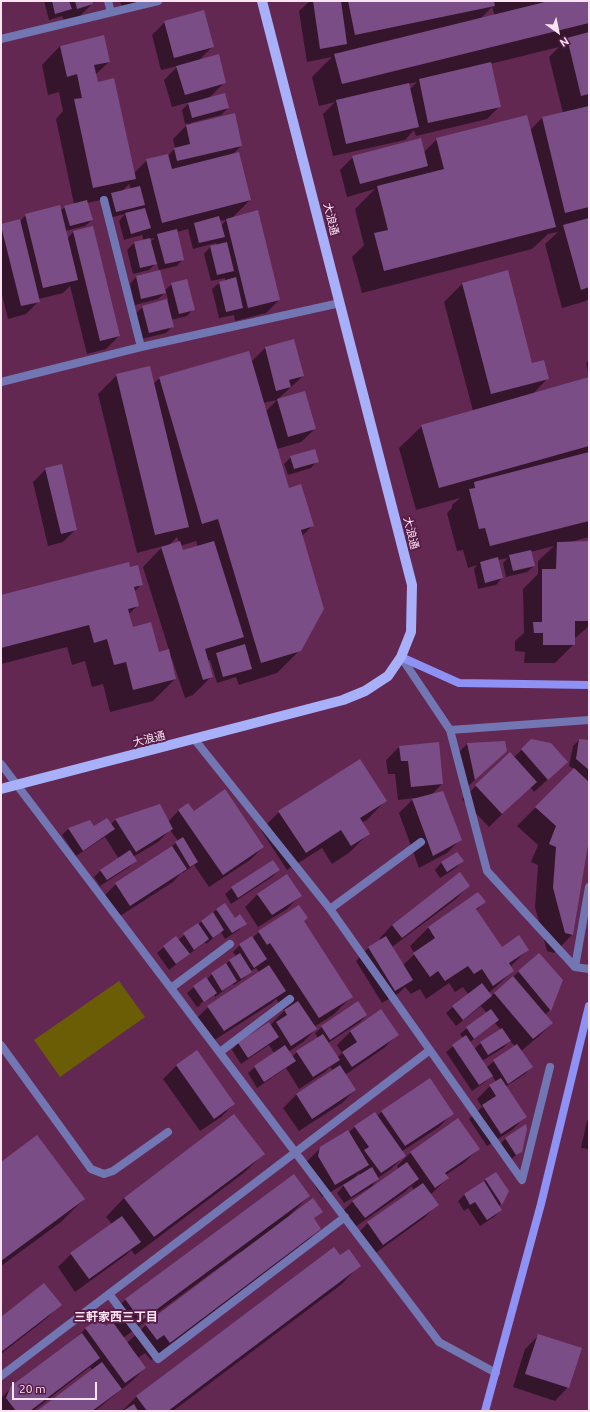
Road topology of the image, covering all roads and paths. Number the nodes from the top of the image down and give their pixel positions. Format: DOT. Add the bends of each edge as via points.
graph roads {
  1 [pos="108,1"];
  2 [pos="158,1"];
  3 [pos="262,1"];
  4 [pos="111,12"];
  5 [pos="1,39"];
  6 [pos="104,200"];
  7 [pos="340,303"];
  8 [pos="141,347"];
  9 [pos="1,382"];
  10 [pos="401,657"];
  11 [pos="589,685"];
  12 [pos="589,720"];
  13 [pos="450,730"];
  14 [pos="195,740"];
  15 [pos="1,764"];
  16 [pos="16,785"];
  17 [pos="1,789"];
  18 [pos="421,842"];
  19 [pos="589,887"];
  20 [pos="330,909"];
  21 [pos="230,944"];
  22 [pos="575,967"];
  23 [pos="589,969"];
  24 [pos="171,988"];
  25 [pos="290,999"];
  26 [pos="589,1006"];
  27 [pos="1,1045"];
  28 [pos="430,1050"];
  29 [pos="220,1052"];
  30 [pos="550,1067"];
  31 [pos="168,1132"];
  32 [pos="296,1152"];
  33 [pos="344,1217"];
  34 [pos="109,1294"];
  35 [pos="496,1373"];
  36 [pos="1,1376"];
  37 [pos="485,1411"];
  1 -- 4 [label="street"];
  2 -- 4 [label="street"];
  3 -- 7 [label="main road, 大浪通"];
  4 -- 5 [label="street"];
  6 -- 8 [label="street"];
  7 -- 8 [label="street"];
  7 -- 10 [label="main road, 大浪通" via="412,586 411,632"];
  8 -- 9 [label="street"];
  10 -- 11 [label="street" via="459,683"];
  10 -- 13 [label="street"];
  10 -- 14 [label="main road, 大浪通" via="388,676 343,700"];
  12 -- 13 [label="street"];
  13 -- 22 [label="street" via="487,871"];
  14 -- 16 [label="main road, 大浪通"];
  14 -- 20 [label="street"];
  15 -- 16 [label="street"];
  16 -- 17 [label="main road, 大浪通"];
  16 -- 24 [label="street"];
  18 -- 20 [label="street"];
  19 -- 22 [label="street"];
  20 -- 28 [label="street"];
  21 -- 24 [label="street"];
  22 -- 23 [label="street"];
  24 -- 29 [label="street"];
  25 -- 29 [label="street"];
  26 -- 35 [label="street" via="541,1204"];
  27 -- 31 [label="street" via="90,1169 104,1174 113,1172"];
  28 -- 30 [label="street" via="522,1180"];
  28 -- 32 [label="street"];
  29 -- 32 [label="street"];
  32 -- 33 [label="street"];
  32 -- 34 [label="street"];
  33 -- 34 [label="street" via="158,1359"];
  33 -- 35 [label="street" via="439,1342"];
  34 -- 36 [label="street"];
  35 -- 37 [label="street"];
}
